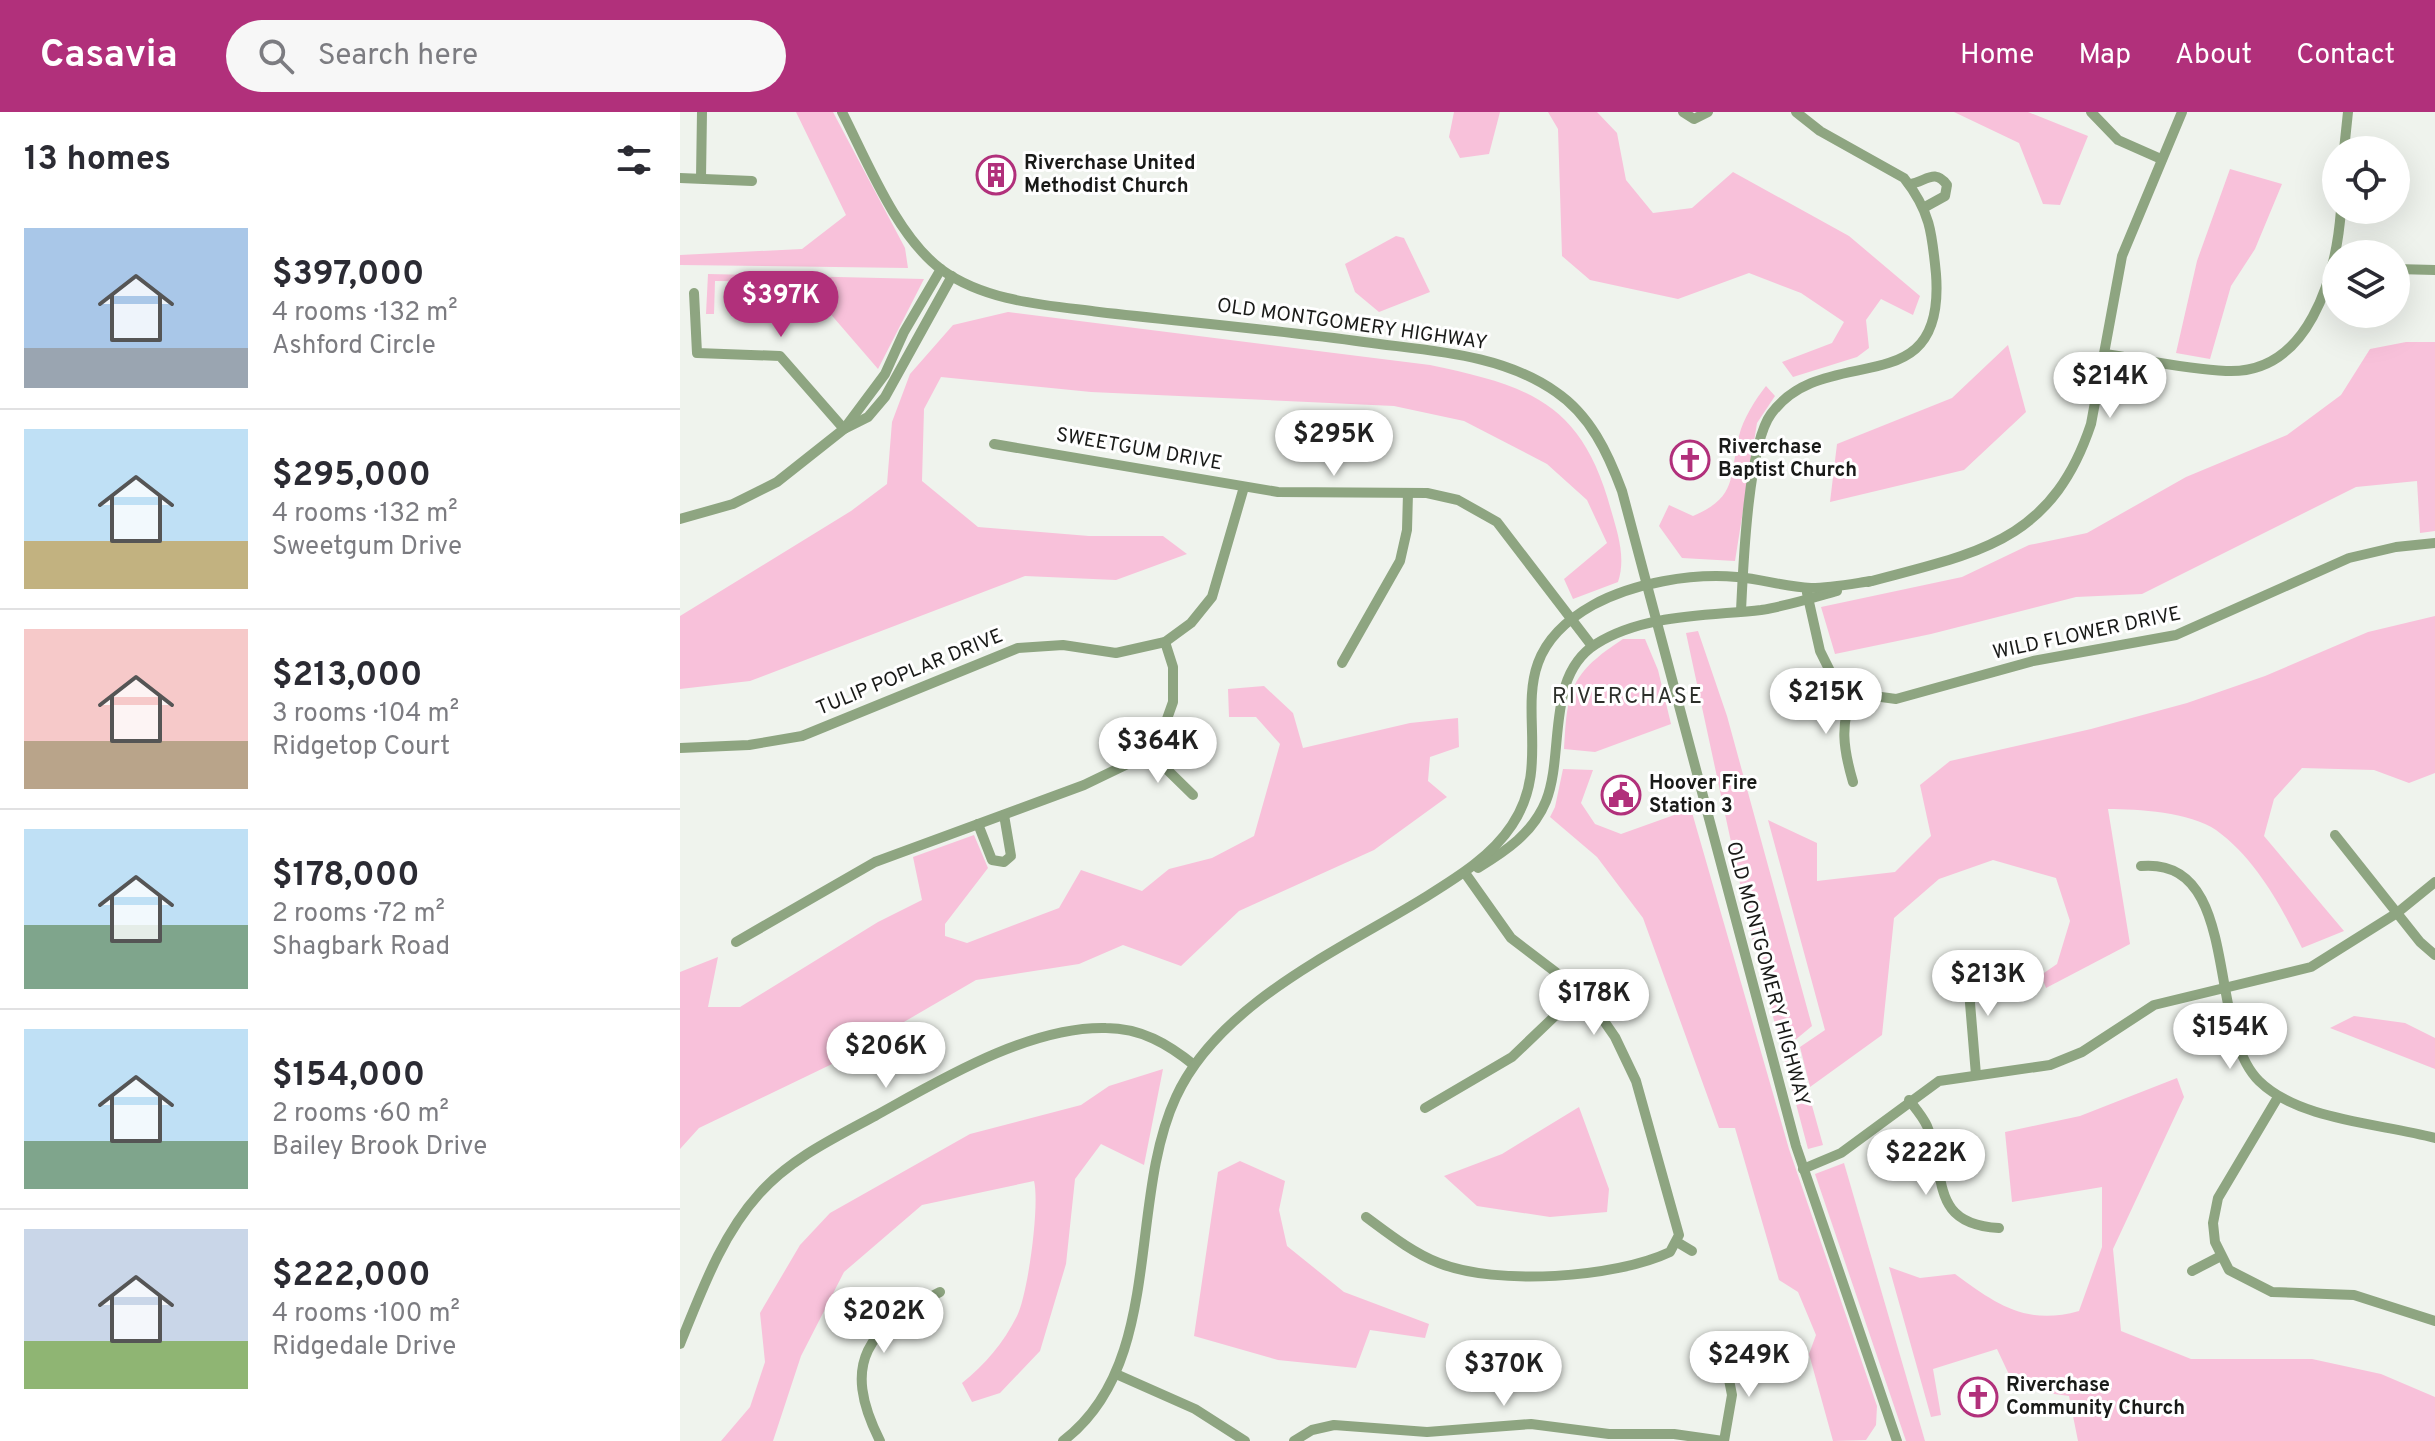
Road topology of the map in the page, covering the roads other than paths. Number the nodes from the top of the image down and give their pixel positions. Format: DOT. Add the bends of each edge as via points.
graph roads {
  1 [pos="702,112"];
  2 [pos="842,112"];
  3 [pos="1683,112"];
  4 [pos="1708,112"];
  5 [pos="1796,112"];
  6 [pos="2091,112"];
  7 [pos="2182,112"];
  8 [pos="2348,112"];
  9 [pos="2345,136"];
  10 [pos="2161,159"];
  11 [pos="680,178"];
  12 [pos="701,178"];
  13 [pos="752,181"];
  14 [pos="1909,184"];
  15 [pos="1925,207"];
  16 [pos="941,269"];
  17 [pos="2410,269"];
  18 [pos="2435,270"];
  19 [pos="952,276"];
  20 [pos="2322,289"];
  21 [pos="694,293"];
  22 [pos="2105,354"];
  23 [pos="844,429"];
  24 [pos="994,444"];
  25 [pos="1244,487"];
  26 [pos="1408,493"];
  27 [pos="680,519"];
  28 [pos="2435,543"];
  29 [pos="1743,578"];
  30 [pos="1871,581"];
  31 [pos="1649,586"];
  32 [pos="1806,587"];
  33 [pos="1808,600"];
  34 [pos="1741,611"];
  35 [pos="1571,618"];
  36 [pos="1659,623"];
  37 [pos="1165,642"];
  38 [pos="1592,646"];
  39 [pos="1342,663"];
  40 [pos="1853,691"];
  41 [pos="680,748"];
  42 [pos="1148,751"];
  43 [pos="1853,782"];
  44 [pos="1193,795"];
  45 [pos="1004,815"];
  46 [pos="978,824"];
  47 [pos="2335,835"];
  48 [pos="2141,866"];
  49 [pos="1465,873"];
  50 [pos="2435,882"];
  51 [pos="2397,913"];
  52 [pos="736,942"];
  53 [pos="2435,955"];
  54 [pos="1977,961"];
  55 [pos="2225,989"];
  56 [pos="1579,993"];
  57 [pos="1194,1065"];
  58 [pos="1976,1075"];
  59 [pos="2278,1097"];
  60 [pos="1909,1100"];
  61 [pos="1425,1108"];
  62 [pos="2435,1138"];
  63 [pos="1803,1169"];
  64 [pos="1366,1217"];
  65 [pos="1999,1228"];
  66 [pos="1677,1242"];
  67 [pos="1692,1251"];
  68 [pos="2221,1256"];
  69 [pos="2192,1271"];
  70 [pos="940,1292"];
  71 [pos="2435,1321"];
  72 [pos="680,1344"];
  73 [pos="1725,1359"];
  74 [pos="1116,1374"];
  75 [pos="880,1441"];
  76 [pos="1063,1441"];
  77 [pos="1245,1441"];
  78 [pos="1294,1441"];
  79 [pos="1724,1441"];
  80 [pos="1897,1441"];
  1 -- 12 [label="street"];
  2 -- 16 [label="street, OLD MONTGOMERY HIGHWAY" via="903,225"];
  3 -- 4 [label="street" via="1694,119"];
  5 -- 14 [label="street"];
  6 -- 10 [label="street" via="2118,140"];
  7 -- 10 [label="street"];
  8 -- 9 [label="street"];
  10 -- 22 [label="street" via="2122,256"];
  11 -- 12 [label="street"];
  12 -- 13 [label="street"];
  14 -- 15 [label="street"];
  14 -- 15 [label="street" via="1931,175 1947,185 1945,196"];
  15 -- 29 [label="street" via="1938,299 1933,326 1908,355 1801,387 1769,416 1761,440"];
  16 -- 19 [label="street, OLD MONTGOMERY HIGHWAY"];
  16 -- 23 [label="street" via="885,374"];
  17 -- 18 [label="street"];
  19 -- 23 [label="street" via="885,397 868,417"];
  19 -- 31 [label="street, OLD MONTGOMERY HIGHWAY" via="1027,302 1463,356 1525,374 1559,393 1599,438 1622,491"];
  20 -- 22 [label="street" via="2305,335 2272,362 2227,371"];
  21 -- 23 [label="street" via="697,353 780,356"];
  22 -- 30 [label="street" via="2084,445 2043,507 1983,550"];
  23 -- 27 [label="street" via="777,482 733,504"];
  24 -- 25 [label="street, SWEETGUM DRIVE"];
  25 -- 26 [label="street, SWEETGUM DRIVE" via="1324,495"];
  25 -- 37 [label="street, TULIP POPLAR DRIVE" via="1212,597 1191,623"];
  26 -- 35 [label="street, SWEETGUM DRIVE" via="1458,500 1497,522"];
  26 -- 39 [label="street" via="1400,561"];
  28 -- 40 [label="street, WILD FLOWER DRIVE" via="2349,558 2176,635 2033,661 1896,699"];
  29 -- 31 [label="street" via="1700,577"];
  29 -- 32 [label="street"];
  29 -- 34 [label="street"];
  30 -- 32 [label="street"];
  30 -- 33 [label="street"];
  31 -- 35 [label="street" via="1605,599"];
  31 -- 36 [label="street, OLD MONTGOMERY HIGHWAY"];
  32 -- 33 [label="street"];
  33 -- 34 [label="street"];
  33 -- 40 [label="street" via="1825,663"];
  34 -- 36 [label="street"];
  35 -- 38 [label="street, SWEETGUM DRIVE"];
  35 -- 49 [label="street" via="1550,637 1533,675 1531,763 1521,809 1497,843"];
  36 -- 38 [label="street"];
  36 -- 63 [label="street, OLD MONTGOMERY HIGHWAY" via="1703,807"];
  37 -- 41 [label="street, TULIP POPLAR DRIVE" via="1116,653 1063,645 1018,648 802,736"];
  37 -- 42 [label="street" via="1173,667 1173,702"];
  38 -- 49 [label="street" via="1565,687 1553,781 1540,813 1515,844"];
  40 -- 43 [label="street" via="1842,739"];
  42 -- 44 [label="street"];
  42 -- 45 [label="street" via="1120,769"];
  45 -- 46 [label="street"];
  45 -- 46 [label="street" via="1011,850 1004,862 992,860"];
  46 -- 52 [label="street" via="875,862"];
  47 -- 51 [label="street"];
  48 -- 55 [label="street" via="2169,867 2196,889 2208,911"];
  49 -- 56 [label="street" via="1511,938"];
  49 -- 57 [label="street" via="1248,1007"];
  50 -- 51 [label="street"];
  51 -- 53 [label="street"];
  51 -- 55 [label="street" via="2311,967"];
  54 -- 58 [label="street" via="1970,1003"];
  55 -- 58 [label="street" via="2154,1005 2062,1062"];
  55 -- 59 [label="street" via="2244,1062"];
  56 -- 61 [label="street" via="1512,1057"];
  56 -- 66 [label="street" via="1603,1019 1636,1081 1678,1226"];
  57 -- 72 [label="street" via="1148,1036 1097,1028 1006,1050 942,1079 815,1149 761,1191 728,1237"];
  57 -- 74 [label="street" via="1162,1137 1129,1329"];
  58 -- 60 [label="street" via="1939,1081"];
  59 -- 62 [label="street" via="2303,1108"];
  59 -- 68 [label="street" via="2218,1198 2213,1223"];
  60 -- 63 [label="street" via="1841,1153"];
  60 -- 65 [label="street" via="1928,1127 1942,1191 1953,1210 1969,1224"];
  63 -- 80 [label="street, OLD MONTGOMERY HIGHWAY"];
  64 -- 66 [label="street" via="1440,1264 1494,1274 1596,1273 1664,1255"];
  66 -- 67 [label="street"];
  68 -- 69 [label="street"];
  68 -- 71 [label="street" via="2235,1276 2264,1290 2354,1295"];
  70 -- 75 [label="street" via="893,1318 866,1354 861,1391"];
  73 -- 79 [label="street" via="1732,1395"];
  74 -- 76 [label="street" via="1093,1413"];
  74 -- 77 [label="street" via="1195,1409"];
  78 -- 79 [label="street" via="1334,1425 1427,1432 1531,1424"];
}
